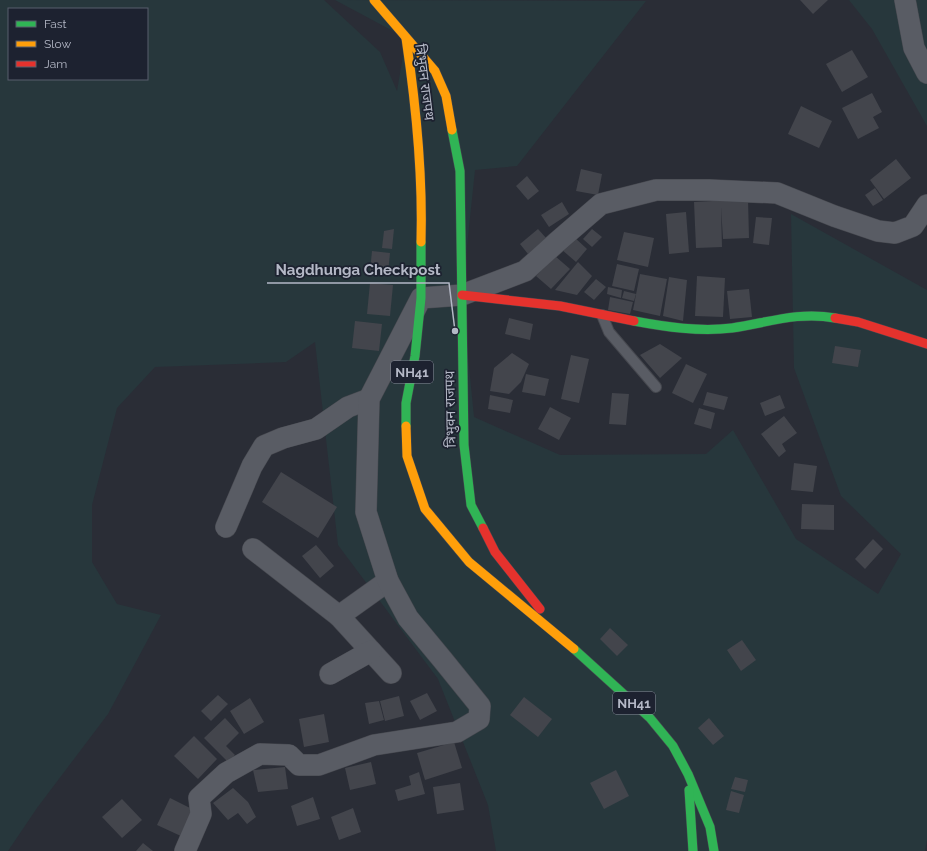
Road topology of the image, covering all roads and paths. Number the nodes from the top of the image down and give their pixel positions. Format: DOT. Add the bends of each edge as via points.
graph roads {
  1 [pos="374,0"];
  2 [pos="905,0"];
  3 [pos="406,38"];
  4 [pos="927,73"];
  5 [pos="927,205"];
  6 [pos="462,295"];
  7 [pos="421,298"];
  8 [pos="602,315"];
  9 [pos="927,344"];
  10 [pos="656,387"];
  11 [pos="369,399"];
  12 [pos="226,527"];
  13 [pos="253,549"];
  14 [pos="388,581"];
  15 [pos="339,616"];
  16 [pos="567,643"];
  17 [pos="371,651"];
  18 [pos="391,673"];
  19 [pos="330,674"];
  20 [pos="688,774"];
  21 [pos="185,851"];
  22 [pos="693,851"];
  23 [pos="714,851"];
  1 -- 3 [label="main road, NH41"];
  2 -- 4 [label="street" via="914,48"];
  3 -- 6 [label="main road, त्रिभुवन राजपथ / NH41" via="435,71 446,96 460,171"];
  3 -- 7 [label="main road, त्रिभुवन राजपथ / NH41" via="415,100 422,204"];
  5 -- 6 [label="street" via="913,226 895,233 834,216 777,193 656,190 601,204 525,271"];
  6 -- 7 [label="street"];
  6 -- 8 [label="main road" via="560,306"];
  6 -- 16 [label="main road, त्रिभुवन राजपथ / NH41" via="464,445 471,505 495,552"];
  7 -- 11 [label="street"];
  7 -- 16 [label="main road, त्रिभुवन राजपथ / NH41" via="415,356 406,403 407,456 426,509 468,562"];
  8 -- 9 [label="main road" via="662,326 700,329 731,328 785,317 825,316 858,322"];
  8 -- 10 [label="lane" via="609,332"];
  11 -- 12 [label="street" via="348,407 316,429 264,446 252,466"];
  11 -- 14 [label="street" via="366,512"];
  13 -- 15 [label="street"];
  14 -- 15 [label="street"];
  14 -- 21 [label="street" via="408,618 480,706 479,719 457,732 374,745 319,765 300,765 289,755 260,754 226,772 199,798 201,814"];
  15 -- 17 [label="street"];
  16 -- 20 [label="main road, त्रिभुवन राजपथ / NH41" via="650,718 673,746"];
  17 -- 18 [label="street"];
  17 -- 19 [label="street"];
  20 -- 22 [label="main road, त्रिभुवन राजपथ / NH41"];
  20 -- 23 [label="main road, त्रिभुवन राजपथ / NH41" via="710,826"];
}
